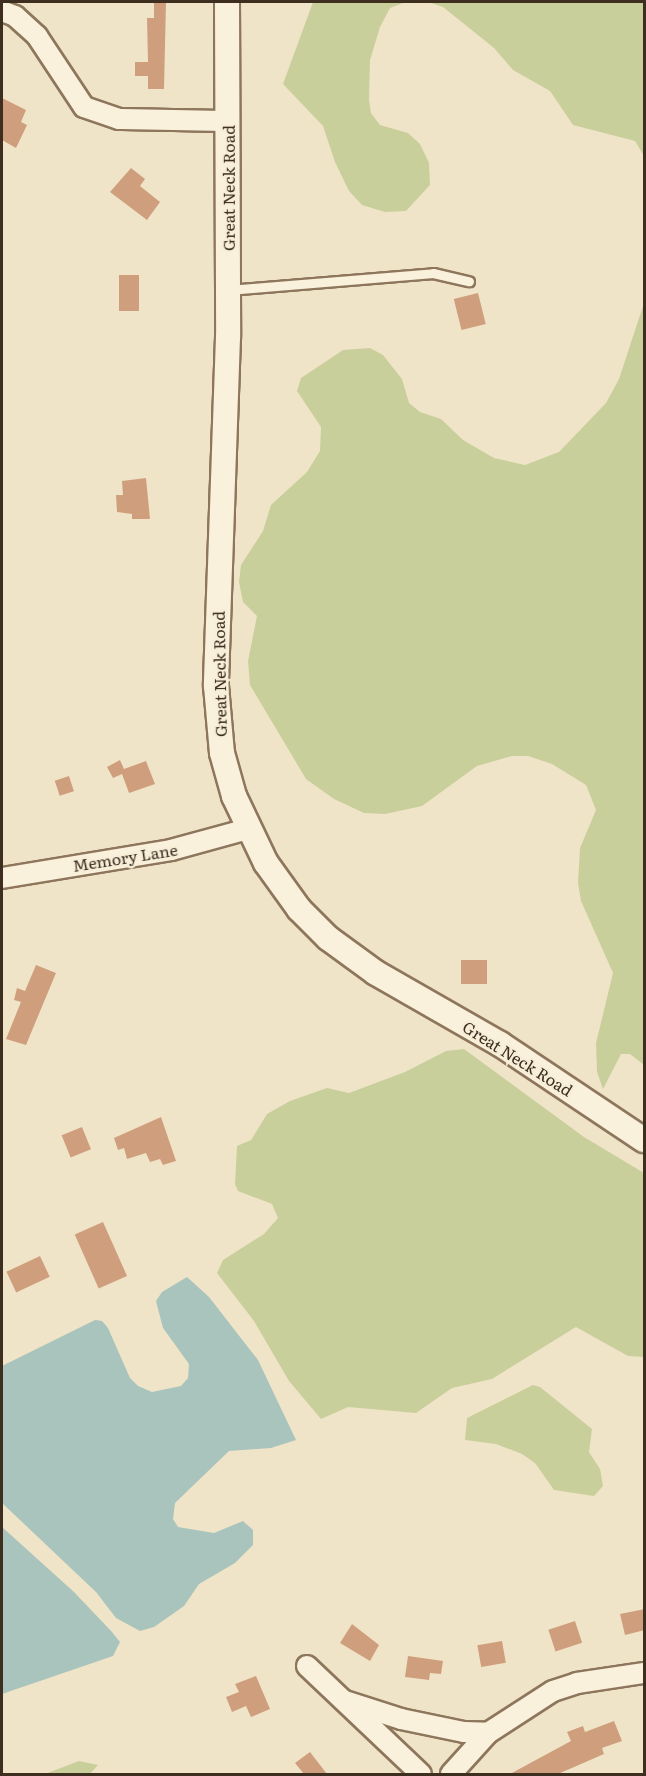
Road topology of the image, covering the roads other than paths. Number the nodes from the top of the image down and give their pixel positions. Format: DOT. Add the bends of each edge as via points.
graph roads {
  1 [pos="228,2"];
  2 [pos="2,11"];
  3 [pos="227,121"];
  4 [pos="469,281"];
  5 [pos="228,290"];
  6 [pos="248,829"];
  7 [pos="2,878"];
  8 [pos="645,1140"];
  9 [pos="307,1666"];
  10 [pos="645,1673"];
  11 [pos="340,1699"];
  12 [pos="488,1732"];
  13 [pos="421,1774"];
  14 [pos="451,1774"];
  1 -- 3 [label="street, Great Neck Road"];
  2 -- 3 [label="street" via="15,16 37,36 84,107 119,119"];
  3 -- 5 [label="street, Great Neck Road"];
  4 -- 5 [label="lane" via="433,273"];
  5 -- 6 [label="street, Great Neck Road" via="216,699 225,767"];
  6 -- 7 [label="street, Memory Lane" via="171,850"];
  6 -- 8 [label="street, Great Neck Road" via="270,870 299,909 351,956 500,1044"];
  9 -- 11 [label="street"];
  10 -- 12 [label="street" via="560,1688"];
  11 -- 12 [label="street" via="401,1719 464,1732"];
  11 -- 13 [label="street"];
  12 -- 14 [label="street"];
}
